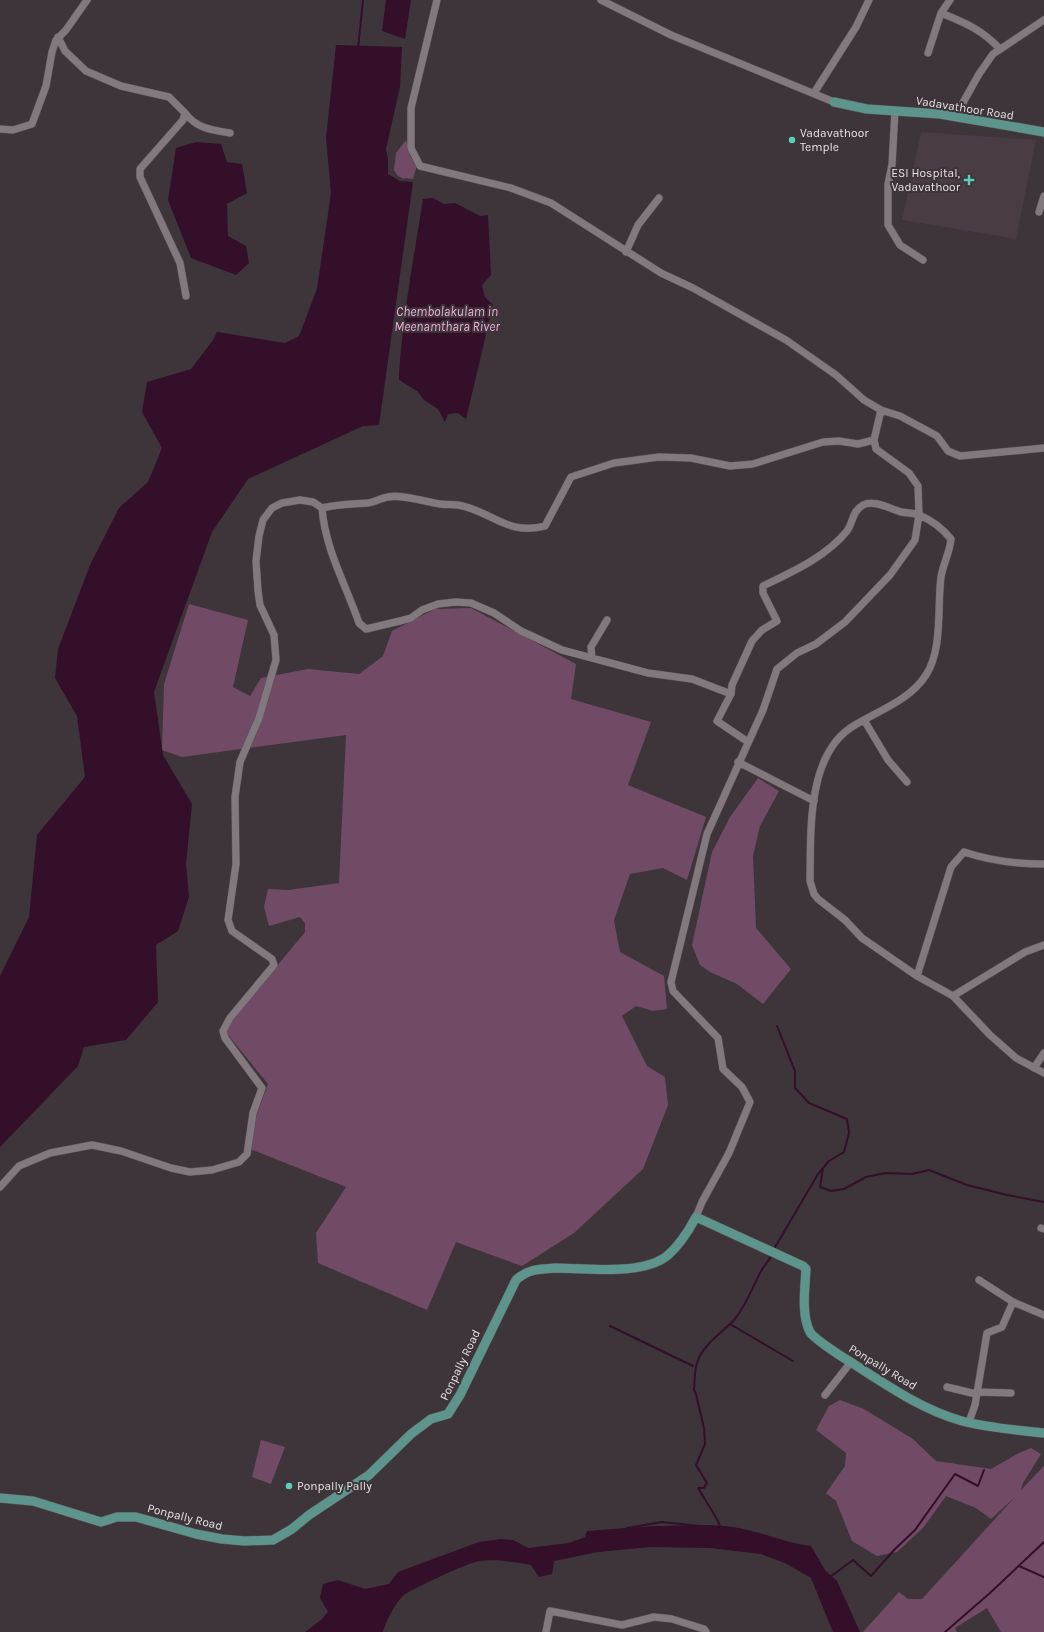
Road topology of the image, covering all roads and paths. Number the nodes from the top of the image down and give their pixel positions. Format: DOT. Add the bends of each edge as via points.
graph roads {
  1 [pos="87,0"];
  2 [pos="437,0"];
  3 [pos="600,0"];
  4 [pos="869,0"];
  5 [pos="950,0"];
  6 [pos="941,14"];
  7 [pos="1044,20"];
  8 [pos="58,37"];
  9 [pos="999,48"];
  10 [pos="928,53"];
  11 [pos="814,94"];
  12 [pos="834,102"];
  13 [pos="895,110"];
  14 [pos="185,114"];
  15 [pos="955,117"];
  16 [pos="0,129"];
  17 [pos="1044,132"];
  18 [pos="230,133"];
  19 [pos="1044,196"];
  20 [pos="659,198"];
  21 [pos="1039,212"];
  22 [pos="626,252"];
  23 [pos="923,260"];
  24 [pos="186,296"];
  25 [pos="881,410"];
  26 [pos="874,440"];
  27 [pos="1044,448"];
  28 [pos="322,508"];
  29 [pos="919,515"];
  30 [pos="607,620"];
  31 [pos="592,658"];
  32 [pos="731,694"];
  33 [pos="864,720"];
  34 [pos="748,742"];
  35 [pos="738,762"];
  36 [pos="907,782"];
  37 [pos="814,801"];
  38 [pos="1044,864"];
  39 [pos="1044,945"];
  40 [pos="917,976"];
  41 [pos="953,996"];
  42 [pos="1044,1053"];
  43 [pos="1034,1068"];
  44 [pos="1044,1073"];
  45 [pos="0,1187"];
  46 [pos="696,1217"];
  47 [pos="979,1280"];
  48 [pos="1013,1302"];
  49 [pos="1044,1315"];
  50 [pos="851,1362"];
  51 [pos="947,1387"];
  52 [pos="977,1393"];
  53 [pos="1011,1393"];
  54 [pos="825,1395"];
  55 [pos="969,1422"];
  56 [pos="1044,1433"];
  57 [pos="0,1498"];
  58 [pos="546,1632"];
  59 [pos="706,1632"];
  1 -- 8 [label="street"];
  2 -- 22 [label="street" via="411,108 411,148 420,166 511,188 551,203"];
  3 -- 11 [label="street" via="671,35"];
  4 -- 11 [label="street" via="856,27"];
  5 -- 6 [label="street"];
  6 -- 9 [label="street" via="971,25"];
  6 -- 10 [label="street"];
  7 -- 9 [label="street"];
  8 -- 14 [label="street" via="65,51 86,71 121,86 169,98"];
  8 -- 16 [label="street" via="52,52 46,86 32,124 13,130"];
  9 -- 15 [label="street" via="988,60"];
  11 -- 12 [label="street"];
  12 -- 13 [label="main road, Vadavathoor Road" via="867,109"];
  13 -- 15 [label="main road, Vadavathoor Road"];
  13 -- 23 [label="street" via="892,165 888,184 888,225 900,245"];
  14 -- 18 [label="street" via="195,125"];
  14 -- 24 [label="street" via="183,120 140,169 140,177 180,263"];
  15 -- 17 [label="main road, Vadavathoor Road"];
  19 -- 21 [label="street"];
  20 -- 22 [label="street" via="638,225"];
  22 -- 25 [label="street" via="661,274 693,288 786,340 836,375 864,400"];
  25 -- 26 [label="street"];
  25 -- 27 [label="street" via="900,416 937,436 948,451 960,456"];
  26 -- 28 [label="street" via="858,444 839,440 823,442 753,464 730,466 691,458 659,457 614,463 571,477 545,526 535,528 511,527 481,511 466,507 400,497 388,497 370,503 342,503"];
  26 -- 29 [label="street" via="876,449 909,473 918,486"];
  28 -- 31 [label="street" via="333,560 359,623 366,629 411,618 422,610 438,604 471,603 550,645"];
  28 -- 45 [label="street" via="313,502 300,500 282,503 272,508 263,520 256,561 260,605 274,635 276,660 259,718 240,762 235,797 236,864 228,920 232,931 272,959 274,965 230,1018 223,1031 225,1038 262,1088 253,1113 247,1154 239,1162 212,1170 190,1172 122,1151 92,1145 50,1153 19,1166"];
  29 -- 32 [label="street" via="879,504 864,505 856,510 847,530 822,553 793,572 763,586 763,593 777,621 762,630 752,642 732,685"];
  29 -- 33 [label="street" via="936,525 951,539 941,576 934,656 930,669 918,686 896,703"];
  29 -- 34 [label="street" via="915,540 870,598 845,622 777,669"];
  30 -- 31 [label="street" via="591,646"];
  31 -- 32 [label="street" via="648,673 692,679"];
  32 -- 34 [label="street" via="717,721"];
  33 -- 36 [label="street" via="888,760"];
  33 -- 37 [label="street" via="832,744 817,781"];
  34 -- 35 [label="street"];
  35 -- 37 [label="street"];
  35 -- 46 [label="street" via="707,834 671,982 673,992 718,1038 723,1069 742,1087 750,1102 729,1153"];
  37 -- 40 [label="street" via="810,881 814,894 846,920 862,938"];
  38 -- 40 [label="street" via="987,860 964,852 951,867"];
  39 -- 41 [label="street" via="1025,952"];
  40 -- 41 [label="street"];
  41 -- 43 [label="street" via="990,1035 1016,1058"];
  42 -- 43 [label="street"];
  43 -- 44 [label="street"];
  46 -- 50 [label="main road, Ponpally Road" via="806,1269 805,1316 810,1333"];
  46 -- 57 [label="main road, Ponpally Road" via="685,1237 666,1256 653,1264 627,1269 544,1269 524,1272 516,1280 460,1395 448,1414 431,1419 411,1434 369,1475 273,1540 244,1541 196,1534 136,1518 117,1518 101,1522 33,1501"];
  47 -- 48 [label="street"];
  48 -- 49 [label="street"];
  48 -- 52 [label="street" via="1002,1327 987,1333"];
  50 -- 54 [label="street"];
  50 -- 55 [label="main road, Ponpally Road" via="938,1413"];
  51 -- 52 [label="street"];
  52 -- 53 [label="street"];
  52 -- 55 [label="street"];
  55 -- 56 [label="main road, Ponpally Road"];
  58 -- 59 [label="street" via="550,1611 622,1625 654,1617 672,1619 704,1629"];
}
